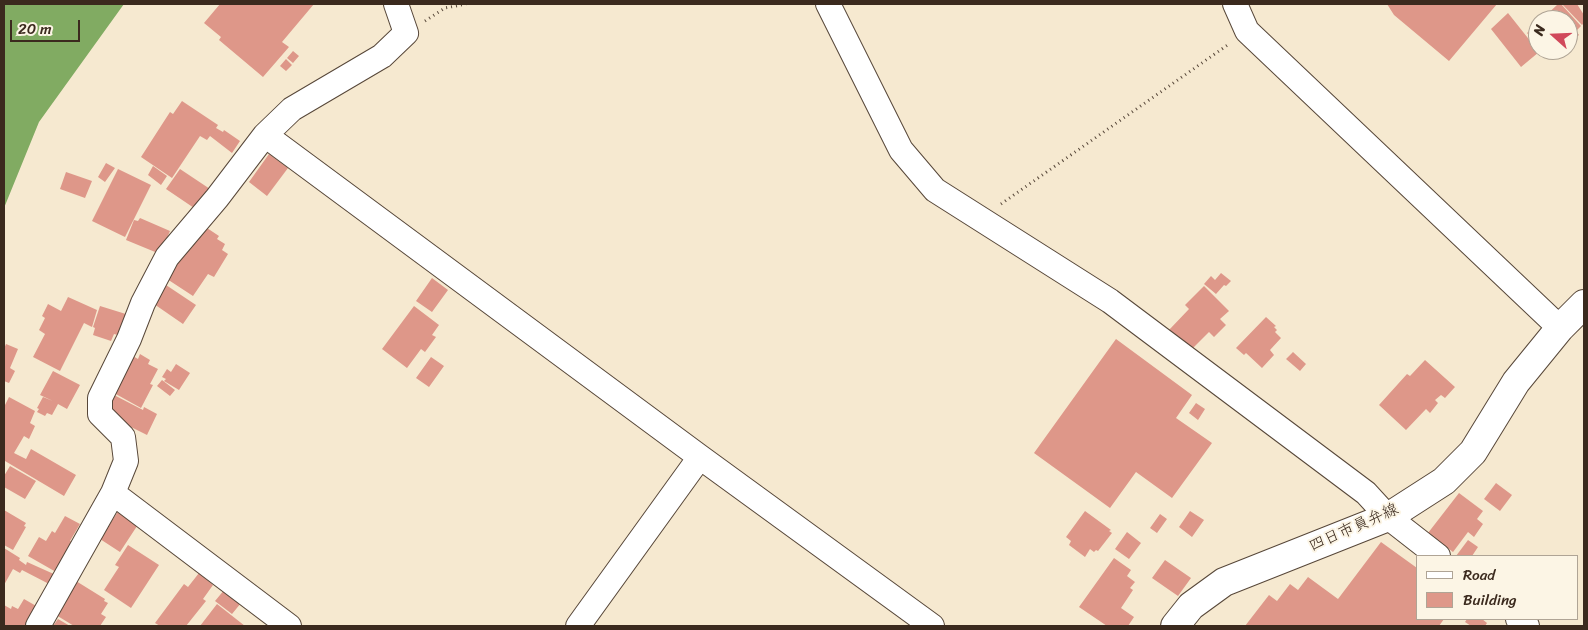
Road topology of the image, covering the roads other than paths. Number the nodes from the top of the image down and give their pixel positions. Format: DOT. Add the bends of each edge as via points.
graph roads {
  1 [pos="396,4"];
  2 [pos="828,4"];
  3 [pos="1235,4"];
  4 [pos="265,135"];
  5 [pos="1584,304"];
  6 [pos="1560,328"];
  7 [pos="700,457"];
  8 [pos="113,493"];
  9 [pos="1388,516"];
  10 [pos="1437,555"];
  11 [pos="38,626"];
  12 [pos="289,626"];
  13 [pos="578,626"];
  14 [pos="932,626"];
  15 [pos="1175,626"];
  1 -- 4 [label="street" via="406,33 382,56 292,110"];
  2 -- 9 [label="street" via="901,150 935,190 1110,301 1366,493"];
  3 -- 6 [label="street" via="1247,31"];
  4 -- 7 [label="street"];
  4 -- 8 [label="street" via="167,257 100,398 100,414 123,437 126,461"];
  5 -- 6 [label="main road, 四日市員弁線"];
  6 -- 9 [label="main road, 四日市員弁線" via="1516,382 1473,452 1444,480"];
  7 -- 13 [label="street"];
  7 -- 14 [label="street"];
  8 -- 11 [label="street"];
  8 -- 12 [label="street"];
  9 -- 10 [label="street"];
  9 -- 15 [label="main road, 四日市員弁線" via="1224,582 1191,606"];
}
